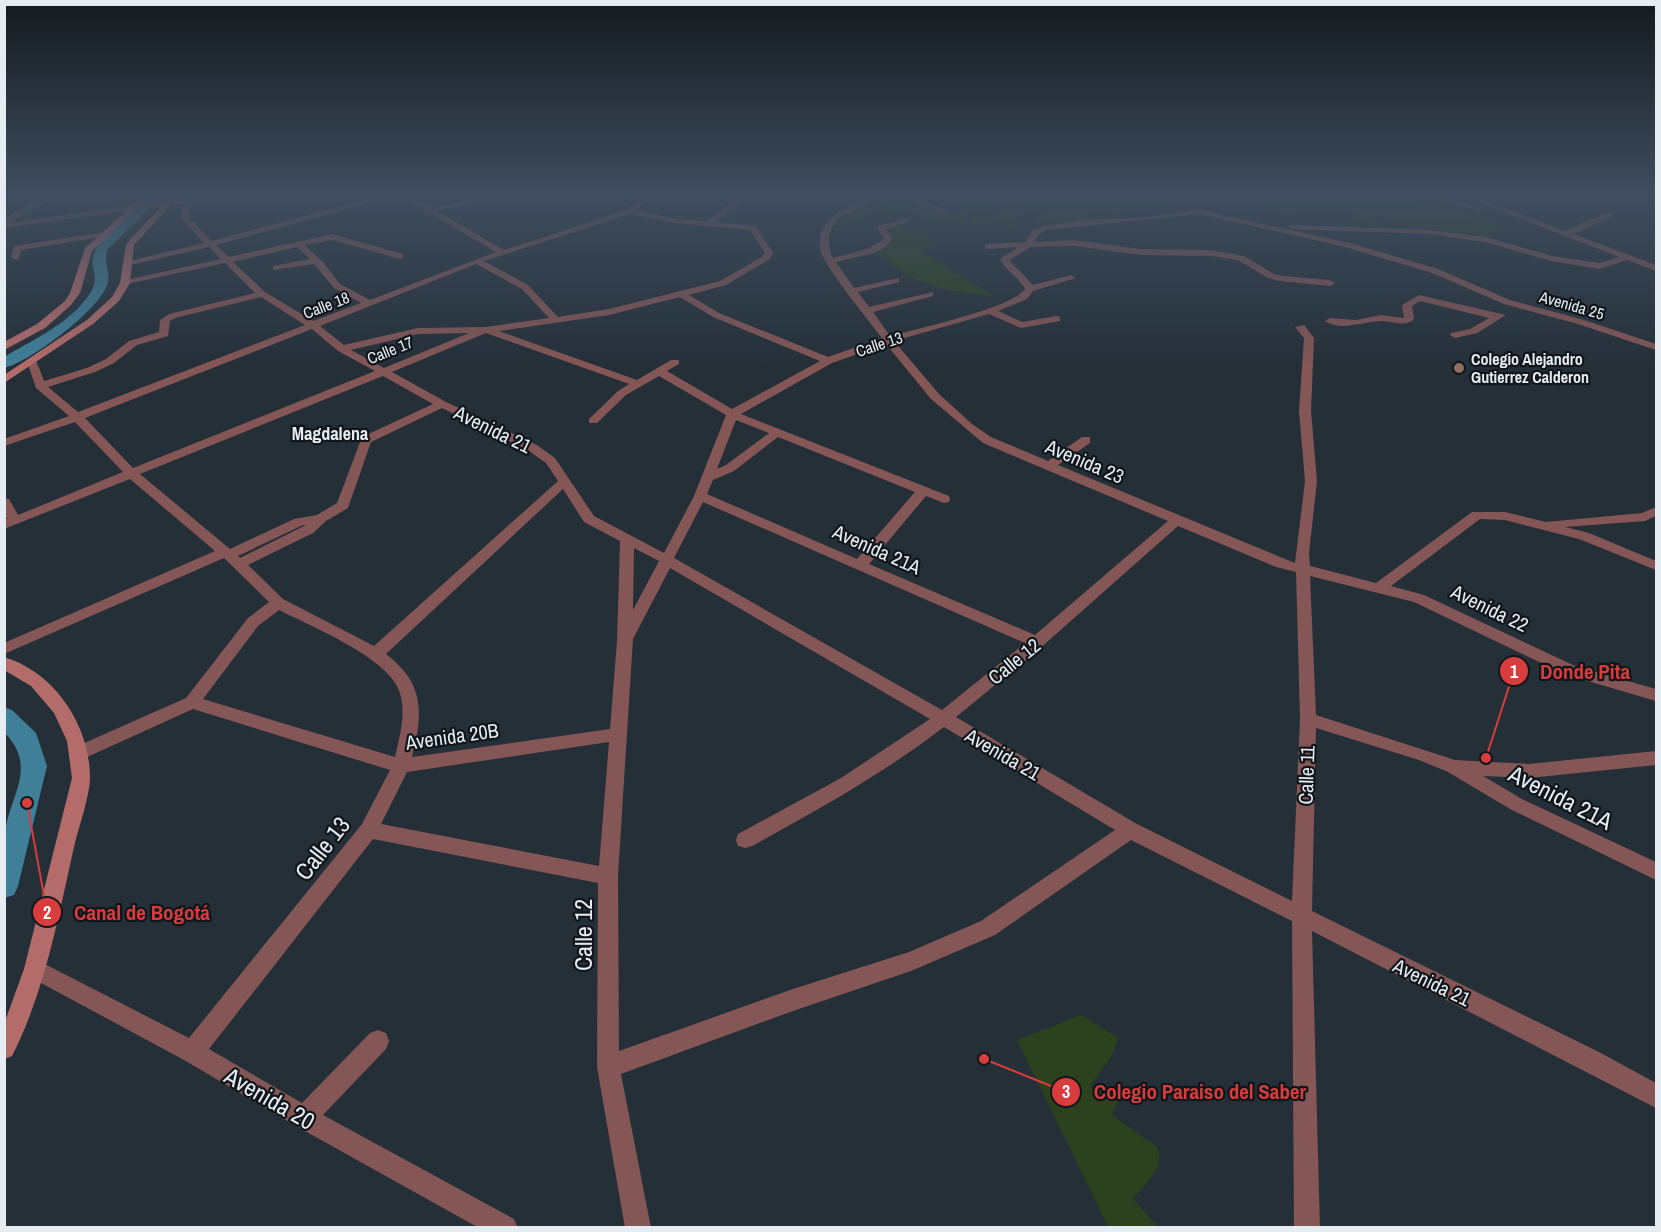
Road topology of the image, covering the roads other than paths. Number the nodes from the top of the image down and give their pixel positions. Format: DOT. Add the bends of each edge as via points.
graph roads {
  1 [pos="17,250"];
  2 [pos="88,250"];
  3 [pos="129,250"];
  4 [pos="183,250"];
  5 [pos="215,250"];
  6 [pos="270,250"];
  7 [pos="305,250"];
  8 [pos="386,250"];
  9 [pos="767,250"];
  10 [pos="825,250"];
  11 [pos="871,250"];
  12 [pos="1020,250"];
  13 [pos="1130,250"];
  14 [pos="1368,250"];
  15 [pos="1524,250"];
  16 [pos="1609,250"];
  17 [pos="508,251"];
  18 [pos="400,256"];
  19 [pos="1627,257"];
  20 [pos="15,258"];
  21 [pos="228,260"];
  22 [pos="314,261"];
  23 [pos="477,261"];
  24 [pos="830,261"];
  25 [pos="126,263"];
  26 [pos="1656,267"];
  27 [pos="276,268"];
  28 [pos="1071,278"];
  29 [pos="896,280"];
  30 [pos="1330,283"];
  31 [pos="125,284"];
  32 [pos="1030,289"];
  33 [pos="852,291"];
  34 [pos="262,294"];
  35 [pos="681,294"];
  36 [pos="930,294"];
  37 [pos="1507,302"];
  38 [pos="371,304"];
  39 [pos="867,311"];
  40 [pos="990,311"];
  41 [pos="1499,317"];
  42 [pos="1057,319"];
  43 [pos="556,320"];
  44 [pos="1330,321"];
  45 [pos="314,326"];
  46 [pos="1300,327"];
  47 [pos="486,330"];
  48 [pos="1455,335"];
  49 [pos="886,340"];
  50 [pos="4,347"];
  51 [pos="1656,347"];
  52 [pos="342,349"];
  53 [pos="828,361"];
  54 [pos="32,362"];
  55 [pos="675,362"];
  56 [pos="381,371"];
  57 [pos="660,372"];
  58 [pos="4,380"];
  59 [pos="638,384"];
  60 [pos="40,386"];
  61 [pos="442,404"];
  62 [pos="732,414"];
  63 [pos="77,417"];
  64 [pos="593,421"];
  65 [pos="777,432"];
  66 [pos="1086,440"];
  67 [pos="4,443"];
  68 [pos="1048,467"];
  69 [pos="131,473"];
  70 [pos="708,477"];
  71 [pos="565,481"];
  72 [pos="924,490"];
  73 [pos="700,496"];
  74 [pos="944,499"];
  75 [pos="4,502"];
  76 [pos="1656,511"];
  77 [pos="1177,520"];
  78 [pos="10,523"];
  79 [pos="1545,525"];
  80 [pos="627,539"];
  81 [pos="231,557"];
  82 [pos="666,559"];
  83 [pos="859,566"];
  84 [pos="1656,566"];
  85 [pos="1302,571"];
  86 [pos="1380,587"];
  87 [pos="278,603"];
  88 [pos="625,641"];
  89 [pos="1036,642"];
  90 [pos="4,649"];
  91 [pos="376,654"];
  92 [pos="4,663"];
  93 [pos="1656,695"];
  94 [pos="192,702"];
  95 [pos="942,719"];
  96 [pos="1308,719"];
  97 [pos="619,734"];
  98 [pos="79,753"];
  99 [pos="1656,758"];
  100 [pos="401,766"];
  101 [pos="1454,766"];
  102 [pos="369,830"];
  103 [pos="1130,830"];
  104 [pos="745,840"];
  105 [pos="1656,871"];
  106 [pos="608,876"];
  107 [pos="1302,917"];
  108 [pos="35,969"];
  109 [pos="378,1041"];
  110 [pos="4,1048"];
  111 [pos="192,1052"];
  112 [pos="608,1067"];
  113 [pos="1656,1096"];
  114 [pos="304,1118"];
  115 [pos="505,1227"];
  116 [pos="638,1227"];
  117 [pos="1307,1227"];
  1 -- 20 [label="street"];
  2 -- 50 [label="main road" via="75,293 68,303 41,326"];
  3 -- 25 [label="main road"];
  4 -- 25 [label="street"];
  5 -- 21 [label="street"];
  6 -- 21 [label="street"];
  7 -- 22 [label="street"];
  8 -- 18 [label="street"];
  9 -- 35 [label="street, Calle 17" via="766,259 723,283"];
  10 -- 24 [label="street"];
  11 -- 24 [label="street"];
  12 -- 32 [label="street" via="1004,260 1006,266 1028,282"];
  13 -- 30 [label="street" via="1211,253 1241,258 1282,279"];
  14 -- 37 [label="street, Avenida 25" via="1435,271"];
  15 -- 19 [label="street" via="1599,266"];
  16 -- 19 [label="street"];
  17 -- 23 [label="street, Calle 18"];
  19 -- 26 [label="street"];
  21 -- 31 [label="street"];
  21 -- 34 [label="street"];
  22 -- 27 [label="street"];
  22 -- 38 [label="street" via="337,286"];
  23 -- 38 [label="street, Calle 18"];
  23 -- 43 [label="street" via="525,287"];
  24 -- 33 [label="street"];
  25 -- 31 [label="main road"];
  28 -- 32 [label="street, Calle 13"];
  29 -- 33 [label="street"];
  31 -- 54 [label="main road" via="103,312"];
  32 -- 40 [label="street, Calle 13" via="1024,297"];
  33 -- 39 [label="street"];
  34 -- 45 [label="street"];
  34 -- 60 [label="street" via="172,316 165,320 164,334 133,343 91,370"];
  35 -- 43 [label="street, Calle 17"];
  35 -- 53 [label="street" via="716,315"];
  36 -- 39 [label="street"];
  37 -- 41 [label="street" via="1507,310"];
  37 -- 51 [label="street, Avenida 25"];
  38 -- 45 [label="street, Calle 18"];
  39 -- 49 [label="street"];
  40 -- 42 [label="street" via="1021,325"];
  40 -- 49 [label="street, Calle 13"];
  41 -- 44 [label="street" via="1419,298 1407,305 1406,321"];
  41 -- 48 [label="street" via="1473,331"];
  43 -- 47 [label="street, Calle 17"];
  45 -- 52 [label="street"];
  45 -- 63 [label="street, Calle 18"];
  46 -- 85 [label="street, Calle 11" via="1309,338 1305,411 1311,481"];
  47 -- 52 [label="street" via="418,331"];
  47 -- 56 [label="street, Calle 17"];
  47 -- 59 [label="street"];
  49 -- 53 [label="street, Calle 13"];
  49 -- 68 [label="street, Avenida 23" via="963,424 987,440"];
  52 -- 56 [label="street"];
  53 -- 62 [label="street, Calle 13"];
  54 -- 58 [label="main road"];
  54 -- 60 [label="street"];
  55 -- 57 [label="street"];
  56 -- 61 [label="street, Avenida 21"];
  56 -- 69 [label="street, Calle 17"];
  57 -- 59 [label="street"];
  57 -- 62 [label="street"];
  59 -- 64 [label="street" via="622,393"];
  60 -- 63 [label="street"];
  61 -- 71 [label="street, Avenida 21" via="533,448 551,461"];
  61 -- 81 [label="street" via="366,440 343,506 308,530"];
  62 -- 65 [label="street"];
  62 -- 70 [label="street, Calle 12"];
  63 -- 67 [label="street, Calle 18"];
  63 -- 69 [label="street"];
  65 -- 70 [label="street" via="730,468"];
  65 -- 72 [label="street"];
  66 -- 68 [label="street"];
  68 -- 77 [label="street, Avenida 23"];
  69 -- 78 [label="street, Calle 17"];
  69 -- 81 [label="street"];
  70 -- 73 [label="street, Calle 12"];
  71 -- 80 [label="street, Avenida 21" via="589,519"];
  71 -- 91 [label="street"];
  72 -- 74 [label="street"];
  72 -- 83 [label="street"];
  73 -- 82 [label="street, Calle 12"];
  73 -- 83 [label="street, Avenida 21A"];
  75 -- 78 [label="street"];
  76 -- 79 [label="street" via="1645,517"];
  77 -- 85 [label="street, Avenida 23"];
  77 -- 89 [label="street, Calle 12"];
  79 -- 84 [label="street" via="1584,536"];
  79 -- 86 [label="street" via="1477,514"];
  80 -- 82 [label="street, Avenida 21"];
  80 -- 88 [label="street, Calle 12"];
  81 -- 87 [label="street"];
  81 -- 90 [label="street"];
  82 -- 88 [label="street, Calle 12"];
  82 -- 95 [label="street, Avenida 21"];
  83 -- 89 [label="street, Avenida 21A"];
  85 -- 86 [label="street, Avenida 22"];
  85 -- 96 [label="street, Calle 11"];
  86 -- 93 [label="street, Avenida 22" via="1446,609 1570,670"];
  87 -- 91 [label="street"];
  87 -- 94 [label="street" via="253,622"];
  88 -- 97 [label="street, Calle 12"];
  89 -- 95 [label="street, Calle 12"];
  91 -- 100 [label="street, Calle 13" via="396,670 408,692 412,723"];
  92 -- 98 [label="main road" via="24,672 49,692 68,720"];
  94 -- 98 [label="street"];
  94 -- 100 [label="street, Avenida 20B"];
  95 -- 103 [label="street, Avenida 21"];
  95 -- 104 [label="street, Calle 12" via="839,789"];
  96 -- 101 [label="street, Avenida 21A"];
  96 -- 107 [label="street, Calle 11"];
  97 -- 100 [label="street, Avenida 20B"];
  97 -- 106 [label="street, Calle 12"];
  98 -- 108 [label="main road" via="78,796"];
  99 -- 101 [label="street" via="1529,771"];
  100 -- 102 [label="street, Calle 13"];
  101 -- 105 [label="street, Avenida 21A" via="1516,804"];
  102 -- 106 [label="street"];
  102 -- 111 [label="street, Calle 13"];
  103 -- 107 [label="street, Avenida 21"];
  103 -- 112 [label="street" via="988,928 911,961"];
  106 -- 112 [label="street, Calle 12"];
  107 -- 113 [label="street, Avenida 21"];
  107 -- 117 [label="street, Calle 11"];
  108 -- 110 [label="main road"];
  108 -- 111 [label="street, Avenida 20"];
  109 -- 114 [label="street"];
  111 -- 114 [label="street, Avenida 20"];
  112 -- 116 [label="street, Calle 12"];
  114 -- 115 [label="street, Avenida 20"];
}
